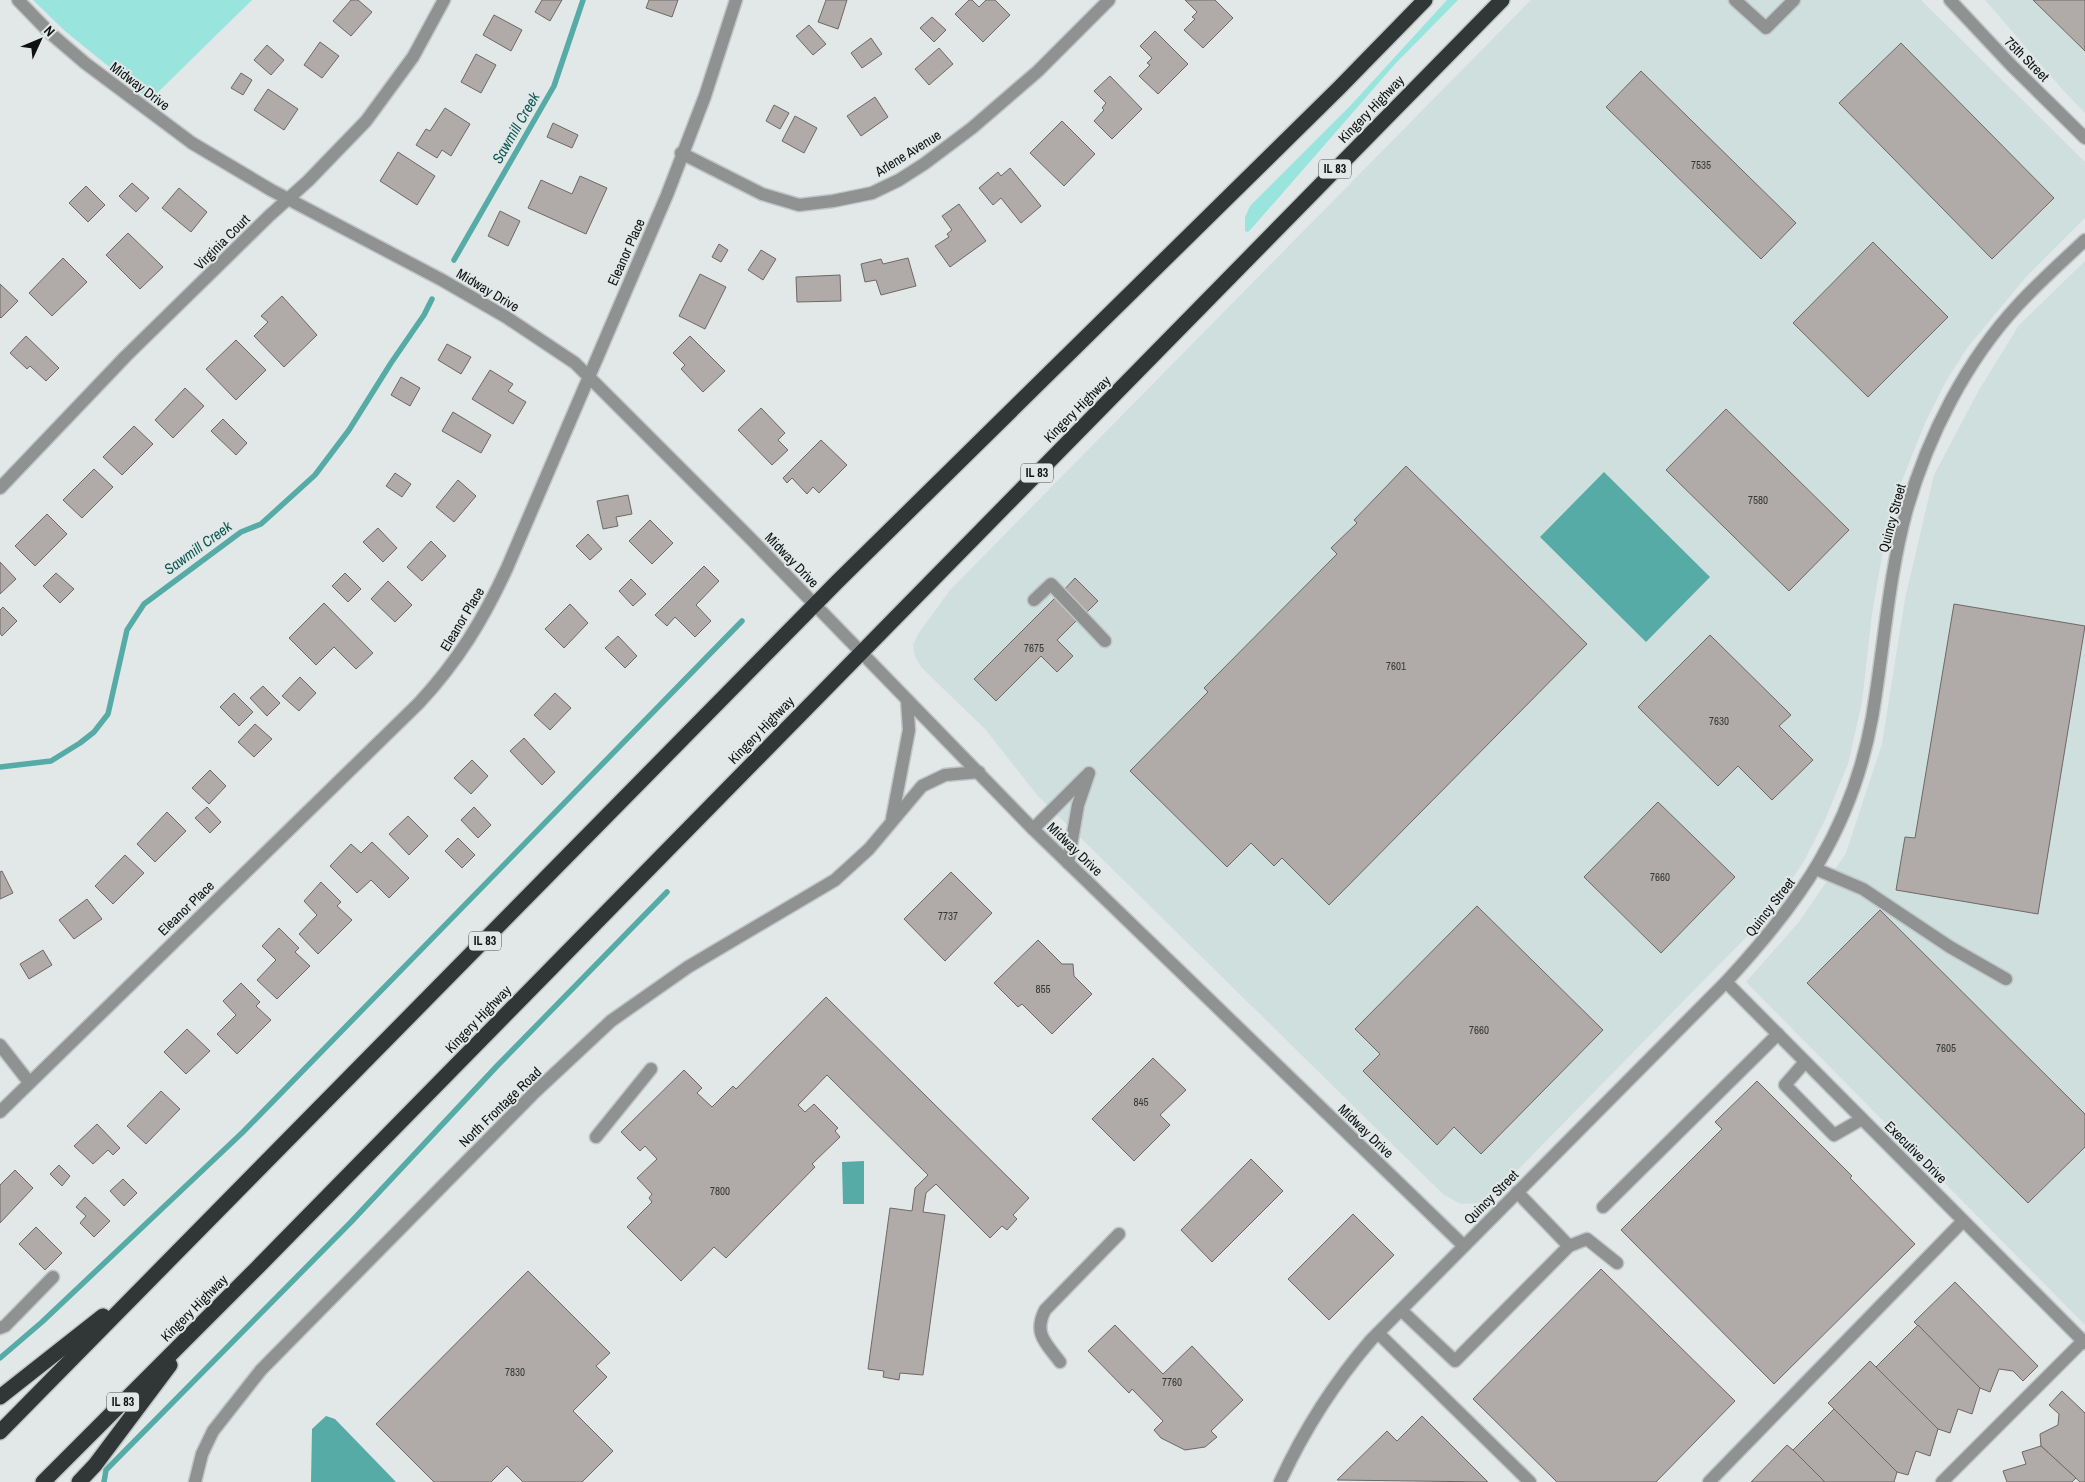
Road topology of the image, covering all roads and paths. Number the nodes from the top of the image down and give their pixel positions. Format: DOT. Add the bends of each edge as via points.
graph roads {
  1 [pos="18,0"];
  2 [pos="444,0"];
  3 [pos="736,0"];
  4 [pos="1109,0"];
  5 [pos="1425,0"];
  6 [pos="1502,0"];
  7 [pos="1735,0"];
  8 [pos="1794,0"];
  9 [pos="1950,0"];
  10 [pos="2085,138"];
  11 [pos="681,153"];
  12 [pos="289,198"];
  13 [pos="2085,240"];
  14 [pos="589,377"];
  15 [pos="0,488"];
  16 [pos="1034,600"];
  17 [pos="815,606"];
  18 [pos="1105,641"];
  19 [pos="860,653"];
  20 [pos="907,700"];
  21 [pos="979,772"];
  22 [pos="892,819"];
  23 [pos="1033,829"];
  24 [pos="1068,863"];
  25 [pos="1816,869"];
  26 [pos="2006,979"];
  27 [pos="1726,982"];
  28 [pos="1778,1034"];
  29 [pos="0,1045"];
  30 [pos="1805,1062"];
  31 [pos="651,1069"];
  32 [pos="28,1082"];
  33 [pos="0,1112"];
  34 [pos="1862,1119"];
  35 [pos="596,1137"];
  36 [pos="1517,1192"];
  37 [pos="1603,1207"];
  38 [pos="1963,1221"];
  39 [pos="1119,1234"];
  40 [pos="1464,1246"];
  41 [pos="1569,1246"];
  42 [pos="1617,1264"];
  43 [pos="156,1275"];
  44 [pos="53,1277"];
  45 [pos="1401,1310"];
  46 [pos="203,1322"];
  47 [pos="0,1328"];
  48 [pos="1378,1333"];
  49 [pos="2084,1342"];
  50 [pos="1060,1362"];
  51 [pos="0,1397"];
  52 [pos="0,1432"];
  53 [pos="43,1482"];
  54 [pos="79,1482"];
  55 [pos="194,1482"];
  56 [pos="1280,1482"];
  57 [pos="1530,1482"];
  58 [pos="1709,1482"];
  59 [pos="1942,1482"];
  1 -- 12 [label="street, Midway Drive" via="88,66 192,143"];
  2 -- 12 [label="street, Virginia Court" via="413,57 366,121"];
  3 -- 11 [label="street, Eleanor Place" via="705,96"];
  4 -- 11 [label="street, Arlene Avenue" via="1038,70 966,133 916,170 872,193 798,205 762,194"];
  5 -- 17 [label="highway, IL 83" via="1251,175 994,424"];
  6 -- 19 [label="highway, Kingery Highway / IL 83"];
  7 -- 8 [label="street" via="1766,28"];
  9 -- 10 [label="street, 75th Street"];
  11 -- 14 [label="street, Eleanor Place" via="667,195"];
  12 -- 14 [label="street, Midway Drive" via="506,317 559,352"];
  12 -- 15 [label="street, Virginia Court" via="126,356"];
  13 -- 25 [label="street, Quincy Street" via="2018,306 1988,344 1964,380 1931,445 1908,508 1898,550 1864,754 1835,833"];
  14 -- 17 [label="street, Midway Drive"];
  14 -- 32 [label="street, Eleanor Place" via="488,608 445,675 419,704"];
  16 -- 18 [label="street" via="1051,584"];
  17 -- 19 [label="street, Midway Drive"];
  17 -- 43 [label="highway, IL 83"];
  19 -- 20 [label="street, Midway Drive"];
  19 -- 46 [label="highway, Kingery Highway / IL 83"];
  20 -- 21 [label="street, Midway Drive"];
  20 -- 22 [label="street" via="909,730"];
  21 -- 22 [label="street, North Frontage Road" via="945,775 922,786"];
  21 -- 23 [label="street, Midway Drive"];
  22 -- 55 [label="street, North Frontage Road" via="869,849 835,880 635,1002 536,1092 261,1370 213,1431"];
  23 -- 24 [label="street, Midway Drive"];
  23 -- 24 [label="street" via="1089,773 1078,805"];
  24 -- 40 [label="street, Midway Drive"];
  25 -- 26 [label="street" via="1863,889"];
  25 -- 27 [label="street, Quincy Street" via="1782,920"];
  27 -- 28 [label="street, Executive Drive"];
  27 -- 36 [label="street, Quincy Street"];
  28 -- 30 [label="street, Executive Drive"];
  28 -- 37 [label="street"];
  29 -- 32 [label="street"];
  30 -- 34 [label="street, Executive Drive"];
  30 -- 34 [label="street" via="1785,1085 1834,1135"];
  31 -- 35 [label="street"];
  32 -- 33 [label="street, Eleanor Place"];
  34 -- 38 [label="street, Executive Drive"];
  36 -- 40 [label="street, Quincy Street"];
  36 -- 41 [label="street"];
  38 -- 49 [label="street, Executive Drive"];
  38 -- 58 [label="street"];
  39 -- 50 [label="street" via="1045,1310 1039,1322 1042,1338"];
  40 -- 45 [label="street, Quincy Street"];
  41 -- 42 [label="street" via="1587,1239"];
  41 -- 45 [label="street" via="1455,1360"];
  43 -- 51 [label="highway"];
  43 -- 52 [label="highway, IL 83"];
  44 -- 47 [label="street"];
  45 -- 48 [label="street, Quincy Street"];
  46 -- 53 [label="highway, Kingery Highway / IL 83"];
  46 -- 54 [label="highway"];
  48 -- 56 [label="street, Quincy Street" via="1323,1402"];
  48 -- 57 [label="street"];
  49 -- 59 [label="street"];
}
